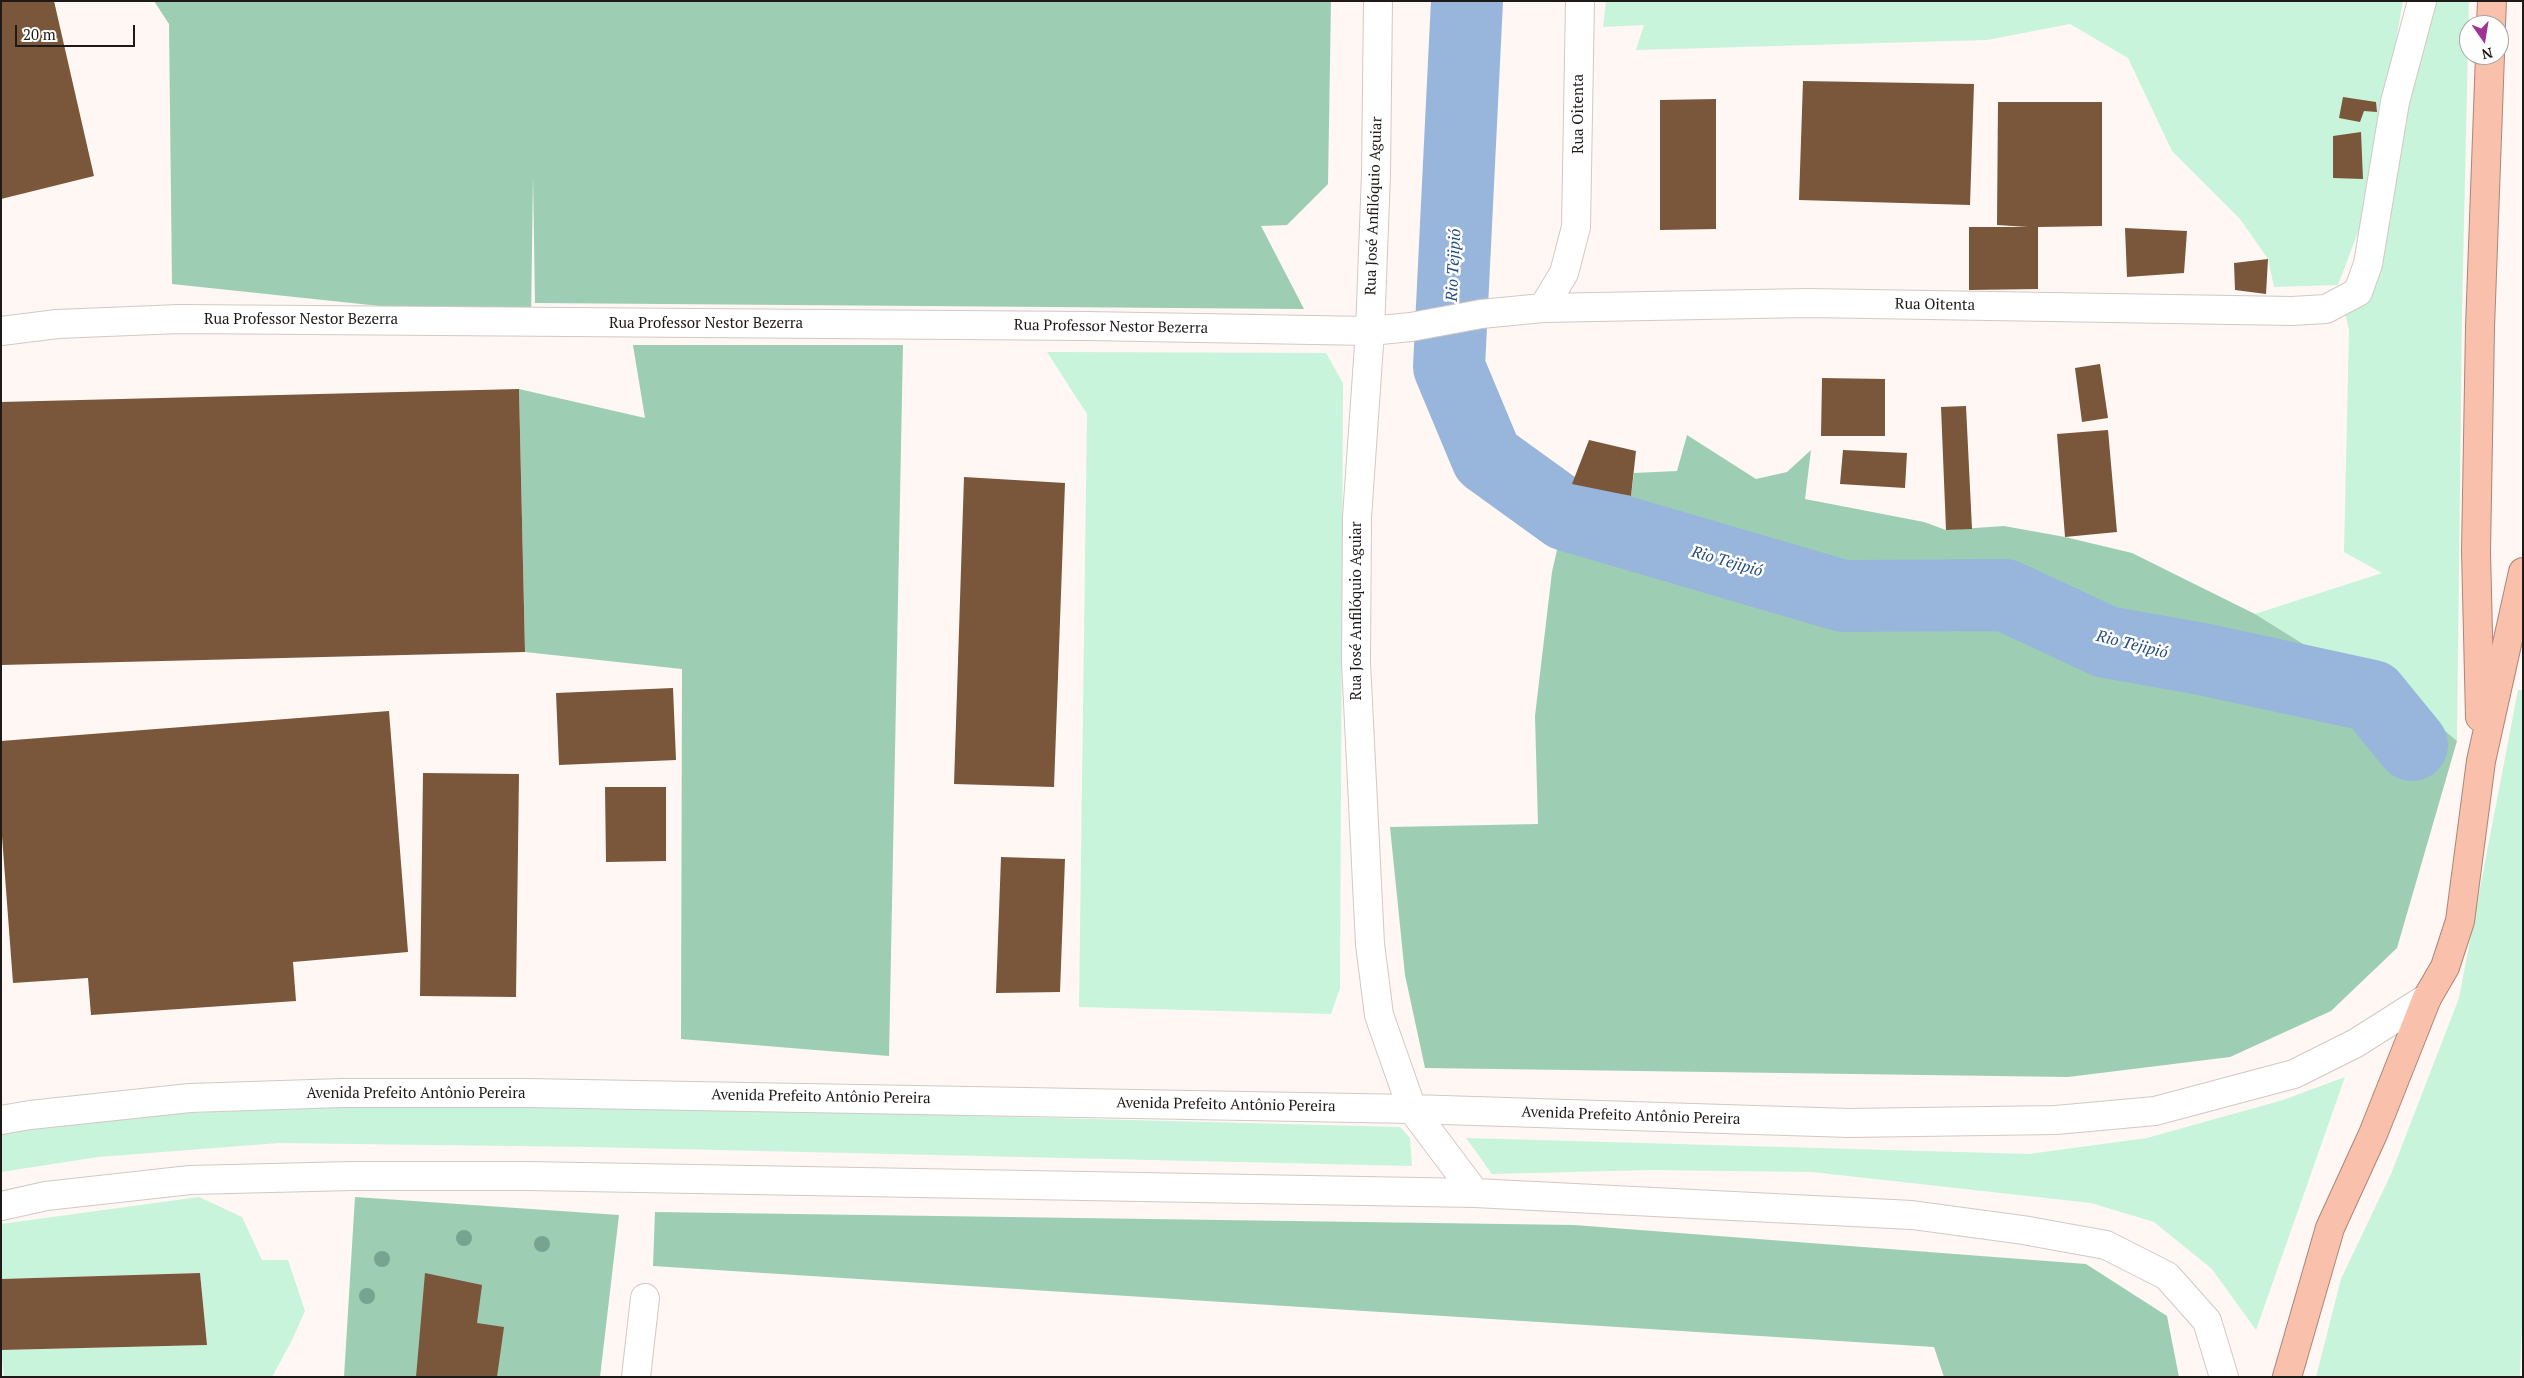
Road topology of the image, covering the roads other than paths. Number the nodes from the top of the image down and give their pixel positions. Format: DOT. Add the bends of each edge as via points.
graph roads {
  1 [pos="1378,1"];
  2 [pos="1580,1"];
  3 [pos="2422,1"];
  4 [pos="2492,1"];
  5 [pos="2491,15"];
  6 [pos="2490,65"];
  7 [pos="1542,308"];
  8 [pos="1481,314"];
  9 [pos="1,331"];
  10 [pos="1370,331"];
  11 [pos="2523,572"];
  12 [pos="2481,761"];
  13 [pos="2427,998"];
  14 [pos="1412,1109"];
  15 [pos="1,1120"];
  16 [pos="1475,1193"];
  17 [pos="1,1206"];
  18 [pos="645,1298"];
  19 [pos="636,1377"];
  20 [pos="2224,1377"];
  21 [pos="2287,1377"];
  1 -- 10 [label="street, Rua José Anfilóquio Aguiar"];
  2 -- 7 [label="street, Rua Oitenta" via="1576,227 1564,273"];
  3 -- 7 [label="street, Rua Oitenta" via="2395,102 2368,264 2358,292 2326,310 1808,303"];
  4 -- 5 [label="highway"];
  6 -- 12 [label="highway" via="2476,551"];
  7 -- 8 [label="street, Rua Oitenta"];
  8 -- 10 [label="street, Rua Professor Nestor Bezerra"];
  9 -- 10 [label="street, Rua Professor Nestor Bezerra" via="57,324 180,319"];
  10 -- 14 [label="street, Rua José Anfilóquio Aguiar" via="1357,517 1356,662 1367,895 1378,1015"];
  11 -- 12 [label="highway"];
  12 -- 13 [label="highway" via="2460,922 2445,967"];
  13 -- 14 [label="street, Avenida Prefeito Antônio Pereira" via="2356,1043 2294,1074 2155,1111 2056,1120 1849,1123"];
  13 -- 21 [label="highway" via="2330,1228"];
  14 -- 15 [label="street, Avenida Prefeito Antônio Pereira" via="909,1098 342,1093 190,1098"];
  14 -- 16 [label="street, Rua José Anfilóquio Aguiar"];
  16 -- 17 [label="street" via="898,1181 362,1176 190,1180 46,1196"];
  16 -- 20 [label="street" via="1912,1215 2106,1245 2167,1276 2207,1321"];
  18 -- 19 [label="street"];
}
